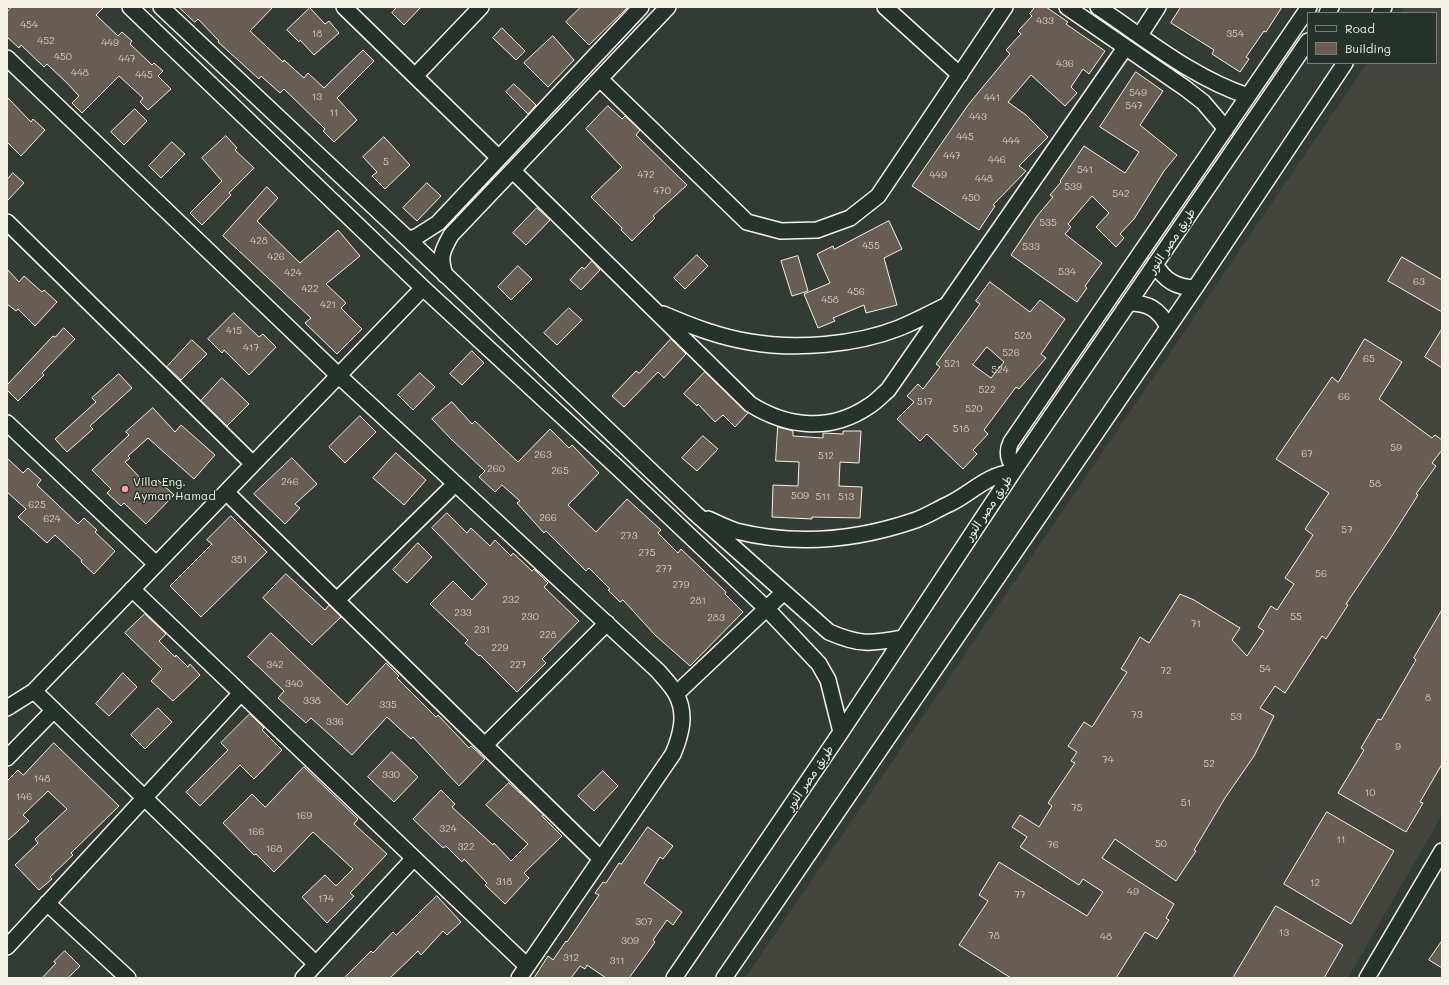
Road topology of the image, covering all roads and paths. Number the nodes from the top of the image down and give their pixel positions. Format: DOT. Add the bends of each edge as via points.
graph roads {
  1 [pos="130,7"];
  2 [pos="161,7"];
  3 [pos="344,7"];
  4 [pos="481,7"];
  5 [pos="641,7"];
  6 [pos="668,7"];
  7 [pos="885,7"];
  8 [pos="1005,7"];
  9 [pos="1067,7"];
  10 [pos="1098,7"];
  11 [pos="1158,7"];
  12 [pos="1309,7"];
  13 [pos="1140,35"];
  14 [pos="1307,42"];
  15 [pos="1126,48"];
  16 [pos="7,58"];
  17 [pos="216,60"];
  18 [pos="1345,64"];
  19 [pos="1194,71"];
  20 [pos="960,75"];
  21 [pos="202,76"];
  22 [pos="415,76"];
  23 [pos="600,79"];
  24 [pos="1185,88"];
  25 [pos="1248,96"];
  26 [pos="1226,129"];
  27 [pos="499,158"];
  28 [pos="512,171"];
  29 [pos="7,222"];
  30 [pos="408,239"];
  31 [pos="1155,264"];
  32 [pos="445,275"];
  33 [pos="423,288"];
  34 [pos="1195,288"];
  35 [pos="1129,303"];
  36 [pos="944,307"];
  37 [pos="655,310"];
  38 [pos="1168,327"];
  39 [pos="338,375"];
  40 [pos="7,423"];
  41 [pos="605,429"];
  42 [pos="592,444"];
  43 [pos="253,464"];
  44 [pos="1014,470"];
  45 [pos="455,484"];
  46 [pos="226,492"];
  47 [pos="695,513"];
  48 [pos="156,564"];
  49 [pos="132,589"];
  50 [pos="784,592"];
  51 [pos="337,600"];
  52 [pos="767,609"];
  53 [pos="606,623"];
  54 [pos="902,638"];
  55 [pos="34,690"];
  56 [pos="241,693"];
  57 [pos="676,694"];
  58 [pos="7,708"];
  59 [pos="54,710"];
  60 [pos="842,732"];
  61 [pos="486,745"];
  62 [pos="7,758"];
  63 [pos="145,798"];
  64 [pos="1442,851"];
  65 [pos="414,858"];
  66 [pos="601,859"];
  67 [pos="47,903"];
  68 [pos="7,947"];
  69 [pos="316,964"];
  70 [pos="523,972"];
  71 [pos="128,978"];
  72 [pos="303,978"];
  73 [pos="674,978"];
  74 [pos="724,978"];
  75 [pos="1367,978"];
  1 -- 21 [label="street"];
  2 -- 17 [label="street"];
  3 -- 22 [label="street"];
  4 -- 22 [label="street"];
  5 -- 27 [label="street"];
  6 -- 23 [label="street"];
  7 -- 20 [label="street"];
  8 -- 20 [label="street"];
  9 -- 15 [label="street"];
  10 -- 13 [label="street"];
  11 -- 13 [label="street"];
  12 -- 25 [label="street"];
  13 -- 19 [label="street"];
  14 -- 31 [label="street, طريق مصر النور"];
  15 -- 24 [label="street"];
  15 -- 36 [label="street"];
  16 -- 39 [label="street"];
  17 -- 21 [label="street"];
  17 -- 30 [label="street"];
  18 -- 34 [label="street"];
  19 -- 24 [label="street"];
  19 -- 25 [label="street" via="1214,83"];
  20 -- 23 [label="street" via="878,196 850,218 817,230 781,231 747,222"];
  21 -- 33 [label="street"];
  22 -- 27 [label="street"];
  23 -- 28 [label="street"];
  24 -- 26 [label="street" via="1203,102"];
  25 -- 26 [label="street"];
  26 -- 44 [label="street" via="1011,442 1008,459"];
  27 -- 30 [label="street" via="438,222 416,237"];
  28 -- 32 [label="street" via="451,235 440,261"];
  28 -- 37 [label="street"];
  29 -- 43 [label="street"];
  30 -- 32 [label="street"];
  31 -- 34 [label="street" via="1171,283 1182,288"];
  31 -- 35 [label="street, طريق مصر النور"];
  32 -- 41 [label="street"];
  33 -- 39 [label="street"];
  33 -- 42 [label="street"];
  34 -- 38 [label="street"];
  35 -- 38 [label="street" via="1153,307"];
  35 -- 44 [label="street, طريق مصر النور"];
  36 -- 37 [label="street" via="899,328 850,342 800,346 750,342 701,330"];
  36 -- 37 [label="street" via="888,390 870,406 837,422 802,424 768,415 750,404"];
  38 -- 74 [label="street"];
  39 -- 43 [label="street"];
  39 -- 45 [label="street"];
  40 -- 48 [label="street"];
  41 -- 42 [label="street"];
  41 -- 47 [label="street"];
  42 -- 52 [label="street"];
  43 -- 46 [label="street"];
  44 -- 47 [label="street" via="995,475 963,497 917,520 869,534 824,540 779,538 735,530"];
  44 -- 54 [label="street, طريق مصر النور"];
  45 -- 51 [label="street"];
  45 -- 53 [label="street"];
  46 -- 48 [label="street"];
  46 -- 51 [label="street"];
  47 -- 50 [label="street"];
  48 -- 49 [label="street"];
  49 -- 55 [label="street"];
  49 -- 56 [label="street"];
  50 -- 52 [label="street"];
  50 -- 54 [label="street" via="829,632 850,641 876,643"];
  51 -- 61 [label="street"];
  52 -- 57 [label="street"];
  52 -- 60 [label="street" via="820,664 828,680"];
  53 -- 57 [label="street" via="658,671"];
  53 -- 61 [label="street"];
  54 -- 60 [label="street, طريق مصر النور"];
  55 -- 58 [label="street"];
  55 -- 59 [label="street"];
  56 -- 63 [label="street"];
  56 -- 65 [label="street"];
  57 -- 66 [label="street" via="682,714 681,735 673,754"];
  59 -- 62 [label="street"];
  59 -- 63 [label="street"];
  60 -- 73 [label="street, طريق مصر النور"];
  61 -- 66 [label="street"];
  63 -- 67 [label="street"];
  63 -- 69 [label="street"];
  64 -- 75 [label="street"];
  65 -- 69 [label="street"];
  65 -- 70 [label="street"];
  66 -- 70 [label="street"];
  67 -- 68 [label="street"];
  67 -- 71 [label="street"];
  69 -- 72 [label="street"];
}
